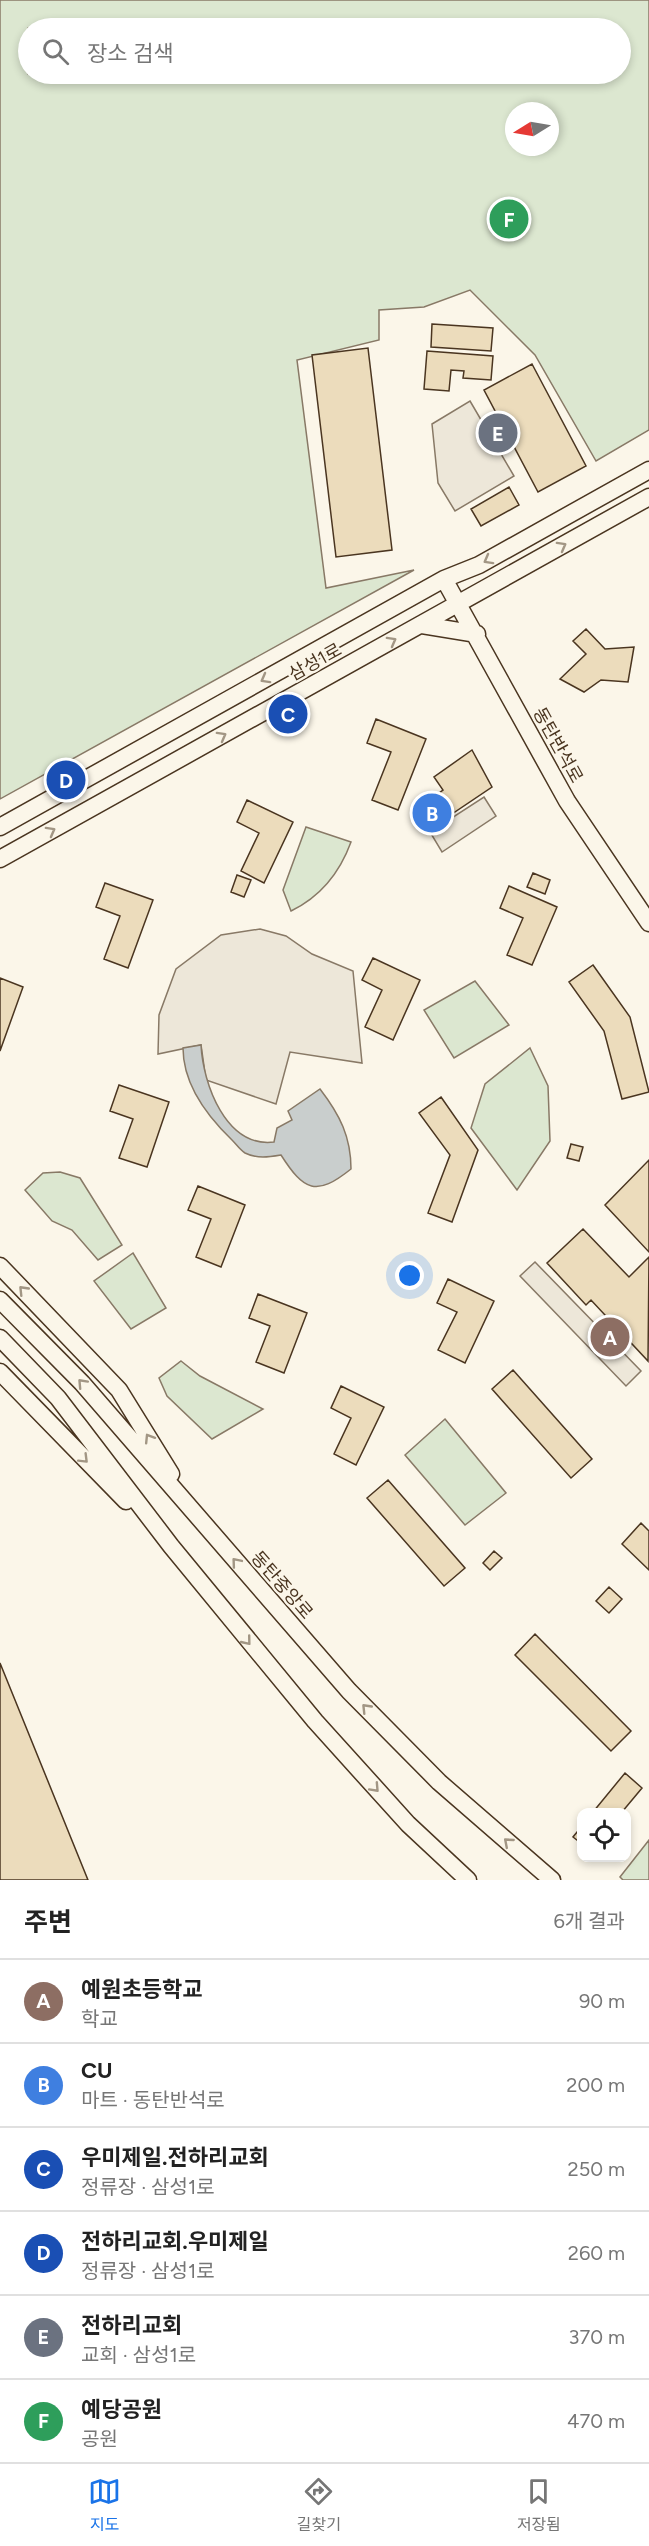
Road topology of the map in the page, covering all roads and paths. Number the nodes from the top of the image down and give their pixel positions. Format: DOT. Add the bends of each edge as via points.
graph roads {
  1 [pos="649,470"];
  2 [pos="649,497"];
  3 [pos="444,579"];
  4 [pos="459,604"];
  5 [pos="422,625"];
  6 [pos="477,634"];
  7 [pos="0,827"];
  8 [pos="0,859"];
  9 [pos="649,923"];
  10 [pos="0,1266"];
  11 [pos="0,1299"];
  12 [pos="0,1338"];
  13 [pos="0,1372"];
  14 [pos="202,1522"];
  15 [pos="171,1546"];
  16 [pos="468,1880"];
  17 [pos="552,1880"];
  1 -- 3 [label="street, 삼성1로, one-way" via="479,565"];
  4 -- 2 [label="street, 삼성1로, one-way"];
  3 -- 4 [label="street, 동탄반석로"];
  3 -- 7 [label="street, 삼성1로, one-way"];
  4 -- 5 [label="street, 삼성1로"];
  4 -- 6 [label="street, 동탄반석로"];
  5 -- 6 [label="street"];
  8 -- 5 [label="street, 삼성1로, one-way"];
  6 -- 9 [label="street, 동탄반석로" via="567,801"];
  14 -- 10 [label="street, one-way" via="119,1390"];
  14 -- 11 [label="street, 동탄중앙로, one-way" via="82,1383"];
  12 -- 15 [label="street" via="58,1398"];
  13 -- 15 [label="street, one-way"];
  17 -- 14 [label="street, 동탄중앙로, one-way" via="439,1782 349,1690"];
  15 -- 16 [label="street, one-way" via="340,1750 408,1824"];
}
